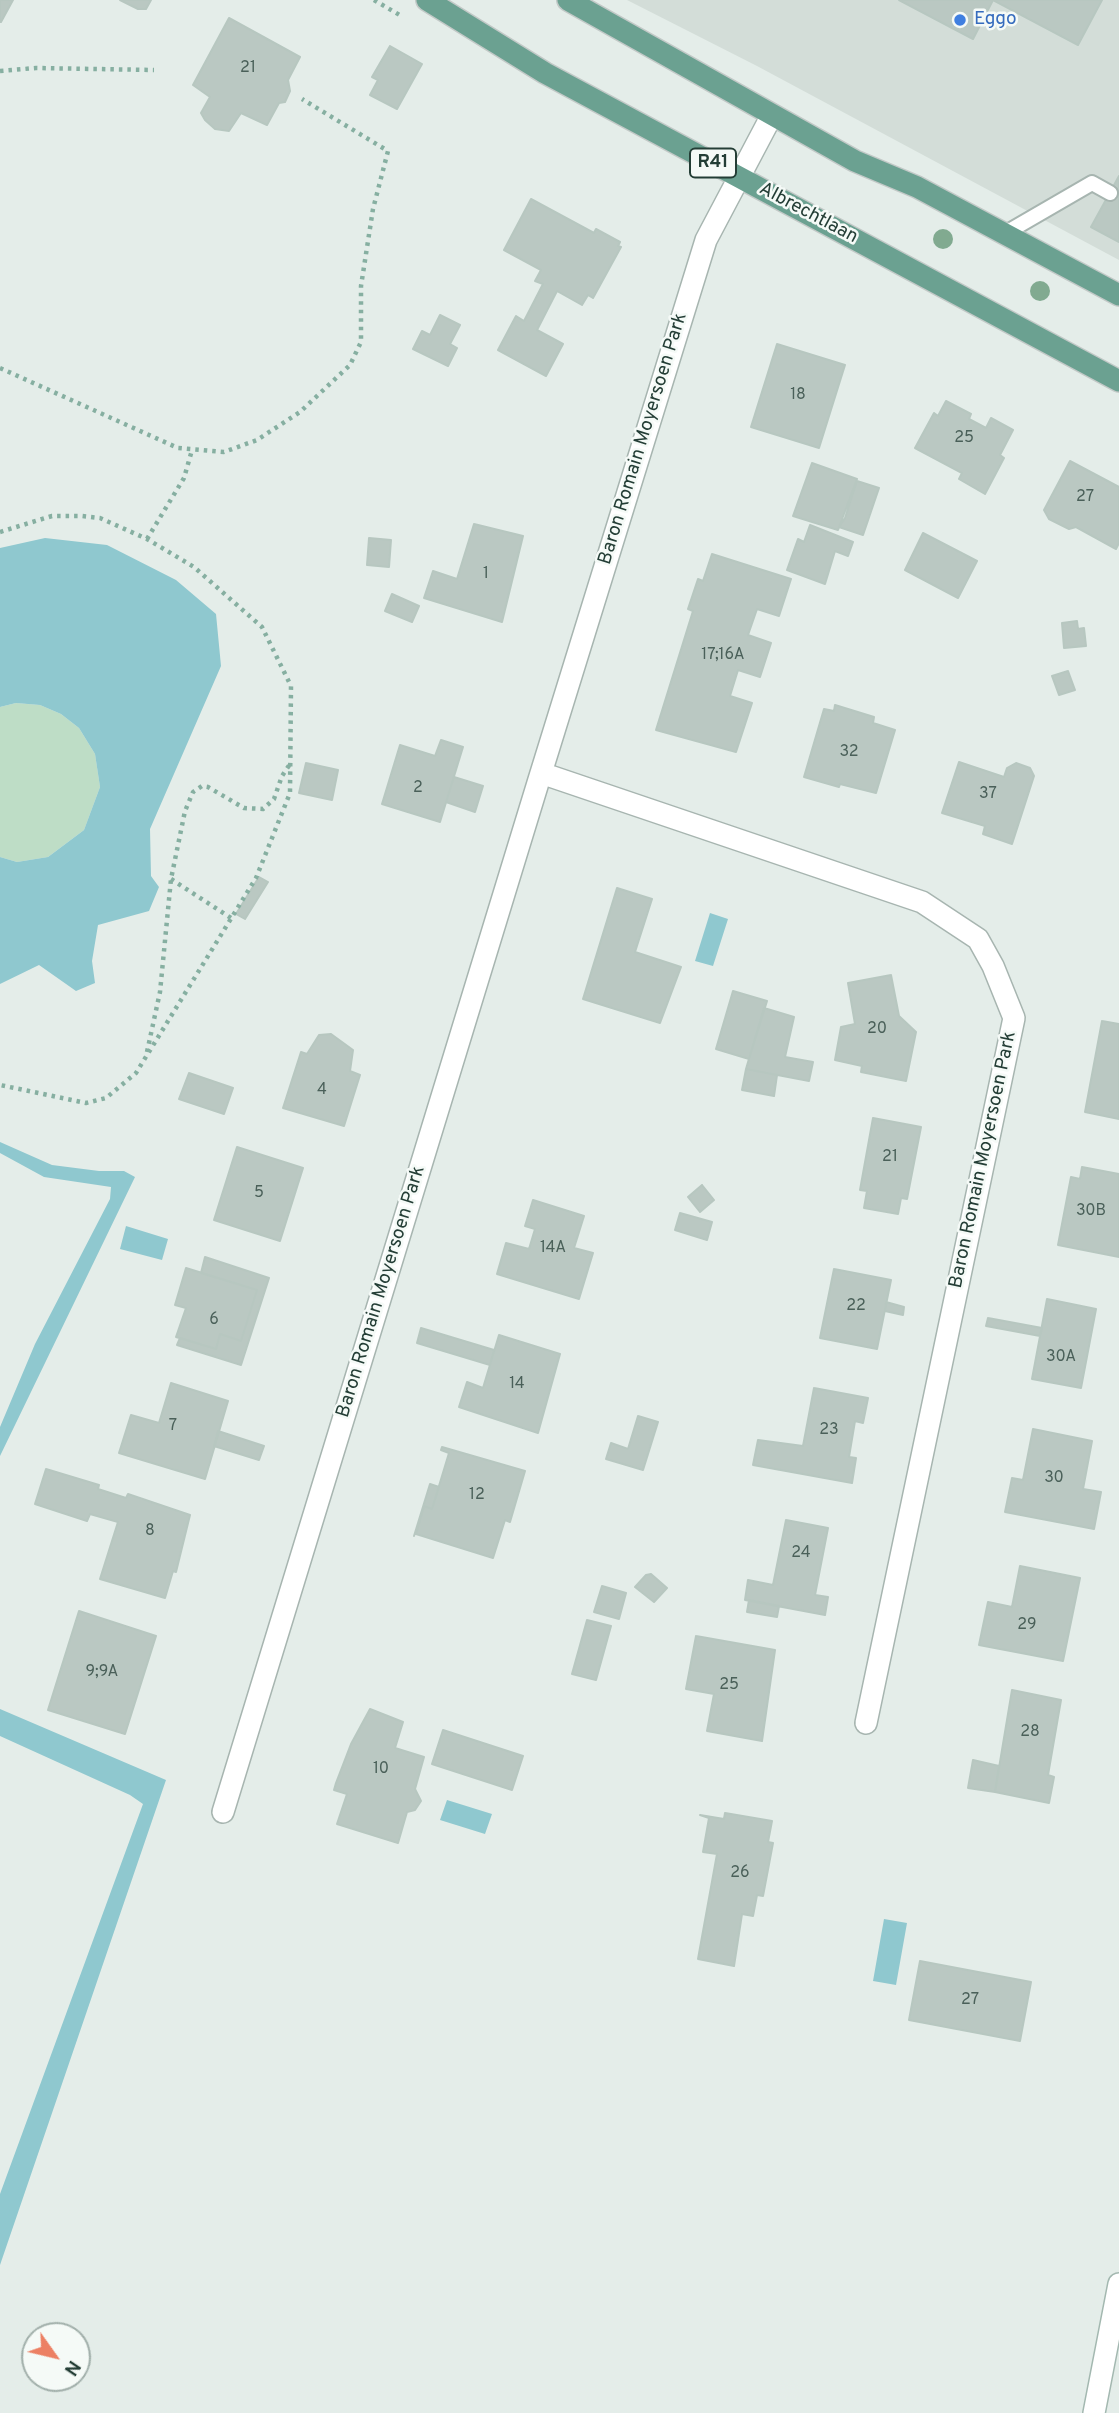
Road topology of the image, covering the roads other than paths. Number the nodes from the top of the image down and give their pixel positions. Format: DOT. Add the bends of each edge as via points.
graph roads {
  1 [pos="427,0"];
  2 [pos="568,0"];
  3 [pos="772,115"];
  4 [pos="738,177"];
  5 [pos="1110,193"];
  6 [pos="1004,234"];
  7 [pos="1119,295"];
  8 [pos="1119,381"];
  9 [pos="541,773"];
  10 [pos="866,1723"];
  11 [pos="223,1812"];
  12 [pos="1119,2284"];
  13 [pos="1094,2413"];
  1 -- 4 [label="main road, Albrechtlaan / R41" via="545,73"];
  2 -- 3 [label="main road"];
  3 -- 4 [label="street, Baron Romain Moyersoen Park"];
  3 -- 6 [label="main road"];
  4 -- 8 [label="main road, Albrechtlaan / R41"];
  4 -- 9 [label="street, Baron Romain Moyersoen Park" via="706,240"];
  5 -- 6 [label="lane" via="1092,183"];
  6 -- 7 [label="main road"];
  9 -- 10 [label="street, Baron Romain Moyersoen Park" via="922,902 978,939 1014,1018"];
  9 -- 11 [label="street, Baron Romain Moyersoen Park"];
  12 -- 13 [label="street"];
}
